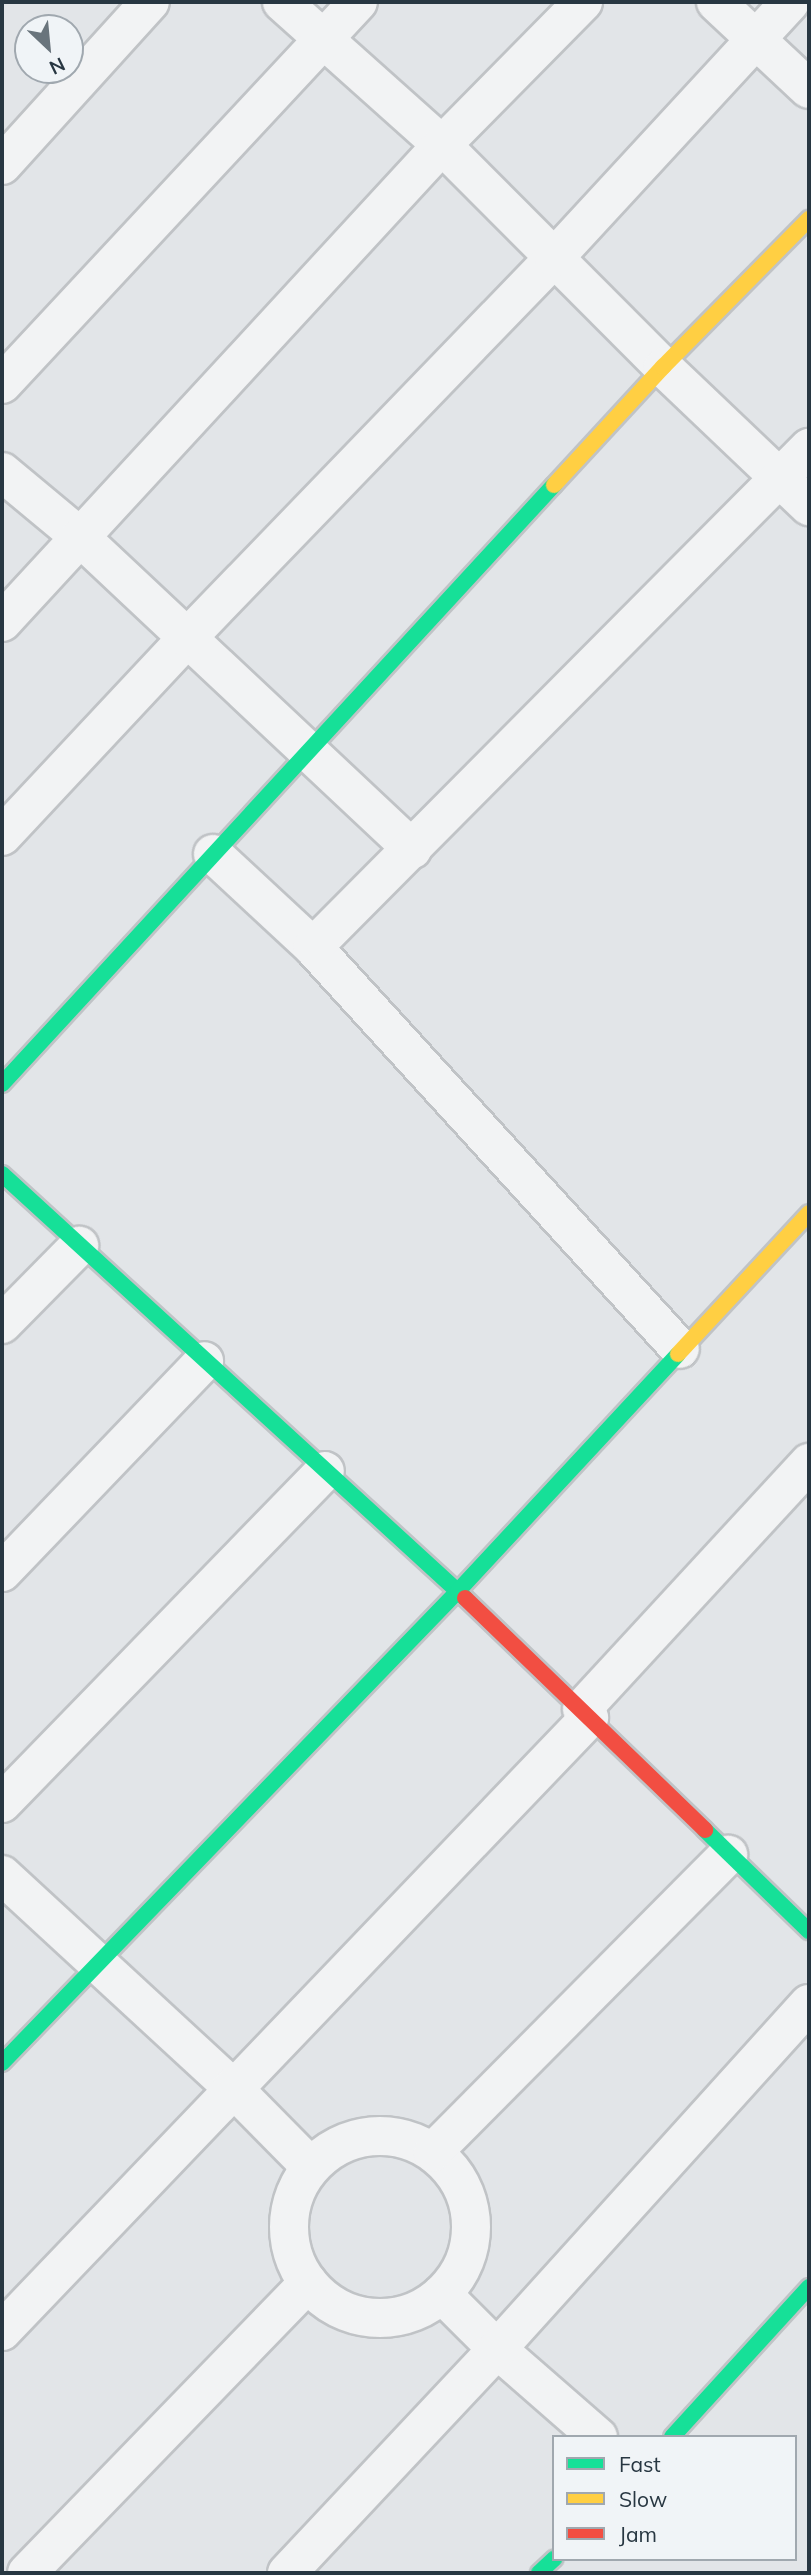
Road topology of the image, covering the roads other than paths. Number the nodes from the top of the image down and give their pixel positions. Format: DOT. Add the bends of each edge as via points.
graph roads {
  1 [pos="150,2"];
  2 [pos="282,2"];
  3 [pos="358,2"];
  4 [pos="583,2"];
  5 [pos="716,2"];
  6 [pos="790,2"];
  7 [pos="321,38"];
  8 [pos="755,38"];
  9 [pos="809,89"];
  10 [pos="442,145"];
  11 [pos="2,165"];
  12 [pos="809,219"];
  13 [pos="554,258"];
  14 [pos="663,367"];
  15 [pos="2,384"];
  16 [pos="809,448"];
  17 [pos="2,472"];
  18 [pos="780,479"];
  19 [pos="809,506"];
  20 [pos="80,537"];
  21 [pos="2,622"];
  22 [pos="187,638"];
  23 [pos="308,753"];
  24 [pos="2,835"];
  25 [pos="412,849"];
  26 [pos="213,854"];
  27 [pos="313,947"];
  28 [pos="2,1084"];
  29 [pos="2,1174"];
  30 [pos="809,1213"];
  31 [pos="79,1246"];
  32 [pos="2,1324"];
  33 [pos="680,1349"];
  34 [pos="204,1361"];
  35 [pos="809,1463"];
  36 [pos="325,1471"];
  37 [pos="2,1572"];
  38 [pos="458,1591"];
  39 [pos="586,1714"];
  40 [pos="2,1803"];
  41 [pos="728,1855"];
  42 [pos="2,1875"];
  43 [pos="809,1931"];
  44 [pos="97,1963"];
  45 [pos="809,2004"];
  46 [pos="2,2063"];
  47 [pos="232,2087"];
  48 [pos="433,2152"];
  49 [pos="311,2166"];
  50 [pos="308,2283"];
  51 [pos="809,2287"];
  52 [pos="442,2294"];
  53 [pos="2,2330"];
  54 [pos="497,2349"];
  55 [pos="596,2435"];
  56 [pos="674,2435"];
  57 [pos="552,2560"];
  58 [pos="27,2573"];
  59 [pos="287,2573"];
  60 [pos="539,2573"];
  1 -- 11 [label="street"];
  2 -- 7 [label="street"];
  3 -- 7 [label="street"];
  4 -- 10 [label="street"];
  5 -- 8 [label="street"];
  6 -- 8 [label="street"];
  7 -- 10 [label="street"];
  7 -- 15 [label="street"];
  8 -- 9 [label="street"];
  8 -- 13 [label="street"];
  10 -- 13 [label="street"];
  10 -- 20 [label="street"];
  12 -- 14 [label="street"];
  13 -- 14 [label="street"];
  13 -- 22 [label="street"];
  14 -- 18 [label="street"];
  14 -- 23 [label="street"];
  16 -- 18 [label="street"];
  17 -- 20 [label="street"];
  18 -- 19 [label="street"];
  18 -- 25 [label="street"];
  20 -- 21 [label="street"];
  20 -- 22 [label="street"];
  22 -- 23 [label="street"];
  22 -- 24 [label="street"];
  23 -- 25 [label="street"];
  23 -- 26 [label="street"];
  25 -- 27 [label="street"];
  26 -- 27 [label="street"];
  26 -- 28 [label="street"];
  27 -- 33 [label="street"];
  29 -- 31 [label="street"];
  30 -- 33 [label="street"];
  31 -- 32 [label="street"];
  31 -- 34 [label="street"];
  33 -- 38 [label="street"];
  34 -- 36 [label="street"];
  34 -- 37 [label="street"];
  35 -- 39 [label="street"];
  36 -- 38 [label="street"];
  36 -- 40 [label="street"];
  38 -- 39 [label="street"];
  38 -- 44 [label="street"];
  39 -- 41 [label="street"];
  39 -- 47 [label="street"];
  41 -- 43 [label="street"];
  41 -- 48 [label="street"];
  42 -- 44 [label="street"];
  44 -- 46 [label="street"];
  44 -- 47 [label="street"];
  45 -- 54 [label="street"];
  47 -- 49 [label="street"];
  47 -- 53 [label="street"];
  48 -- 49 [label="street" via="397,2136 365,2136 335,2147"];
  48 -- 52 [label="street" via="463,2188 471,2216 470,2244 460,2271"];
  49 -- 50 [label="street" via="295,2193 288,2224 293,2255"];
  50 -- 52 [label="street" via="331,2304 360,2316 389,2317 417,2310"];
  50 -- 58 [label="street"];
  51 -- 56 [label="street"];
  52 -- 54 [label="street"];
  54 -- 55 [label="street"];
  54 -- 59 [label="street"];
  57 -- 60 [label="street"];
}
